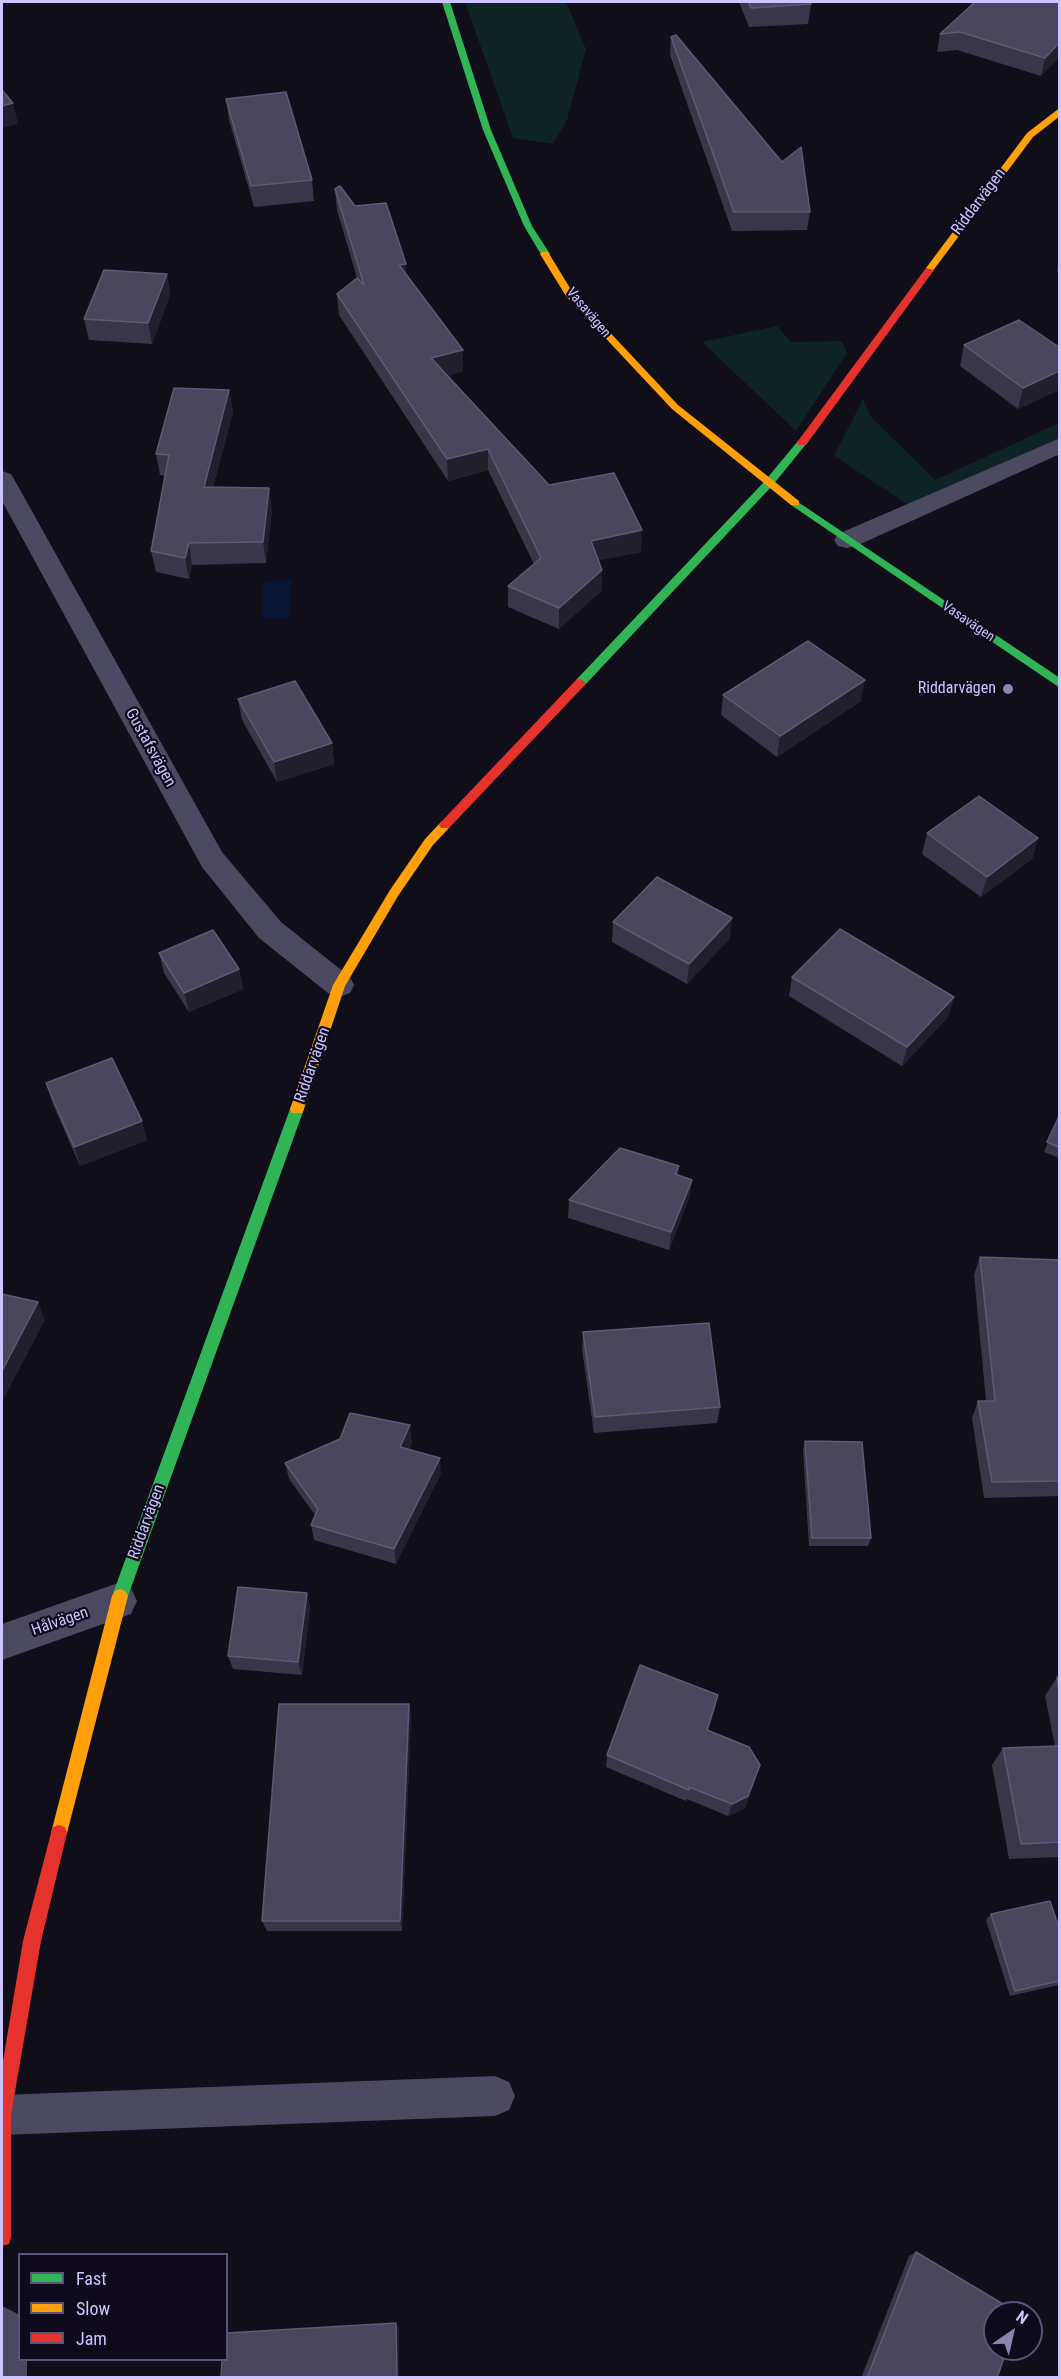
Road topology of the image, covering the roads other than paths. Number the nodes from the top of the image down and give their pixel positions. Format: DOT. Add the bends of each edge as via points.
graph roads {
  1 [pos="446,2"];
  2 [pos="1059,112"];
  3 [pos="1059,445"];
  4 [pos="2,479"];
  5 [pos="768,484"];
  6 [pos="847,540"];
  7 [pos="1059,684"];
  8 [pos="339,985"];
  9 [pos="118,1601"];
  10 [pos="2,1642"];
  11 [pos="495,2096"];
  12 [pos="2,2115"];
  13 [pos="2,2237"];
  14 [pos="2,2329"];
  15 [pos="4,2378"];
  1 -- 5 [label="street, Vasavägen" via="505,176 528,226 569,294 675,406"];
  2 -- 5 [label="street, Riddarvägen" via="1030,135 997,177 818,423"];
  3 -- 6 [label="street"];
  4 -- 8 [label="street, Gustafsvägen" via="212,860 270,930"];
  5 -- 6 [label="street, Vasavägen"];
  5 -- 8 [label="street, Riddarvägen" via="429,842"];
  6 -- 7 [label="street, Vasavägen"];
  8 -- 9 [label="street, Riddarvägen"];
  9 -- 10 [label="street, Hålvägen"];
  9 -- 12 [label="street, Riddarvägen" via="32,1941"];
  11 -- 12 [label="lane"];
  12 -- 13 [label="street, Riddarvägen"];
  14 -- 15 [label="street"];
}
